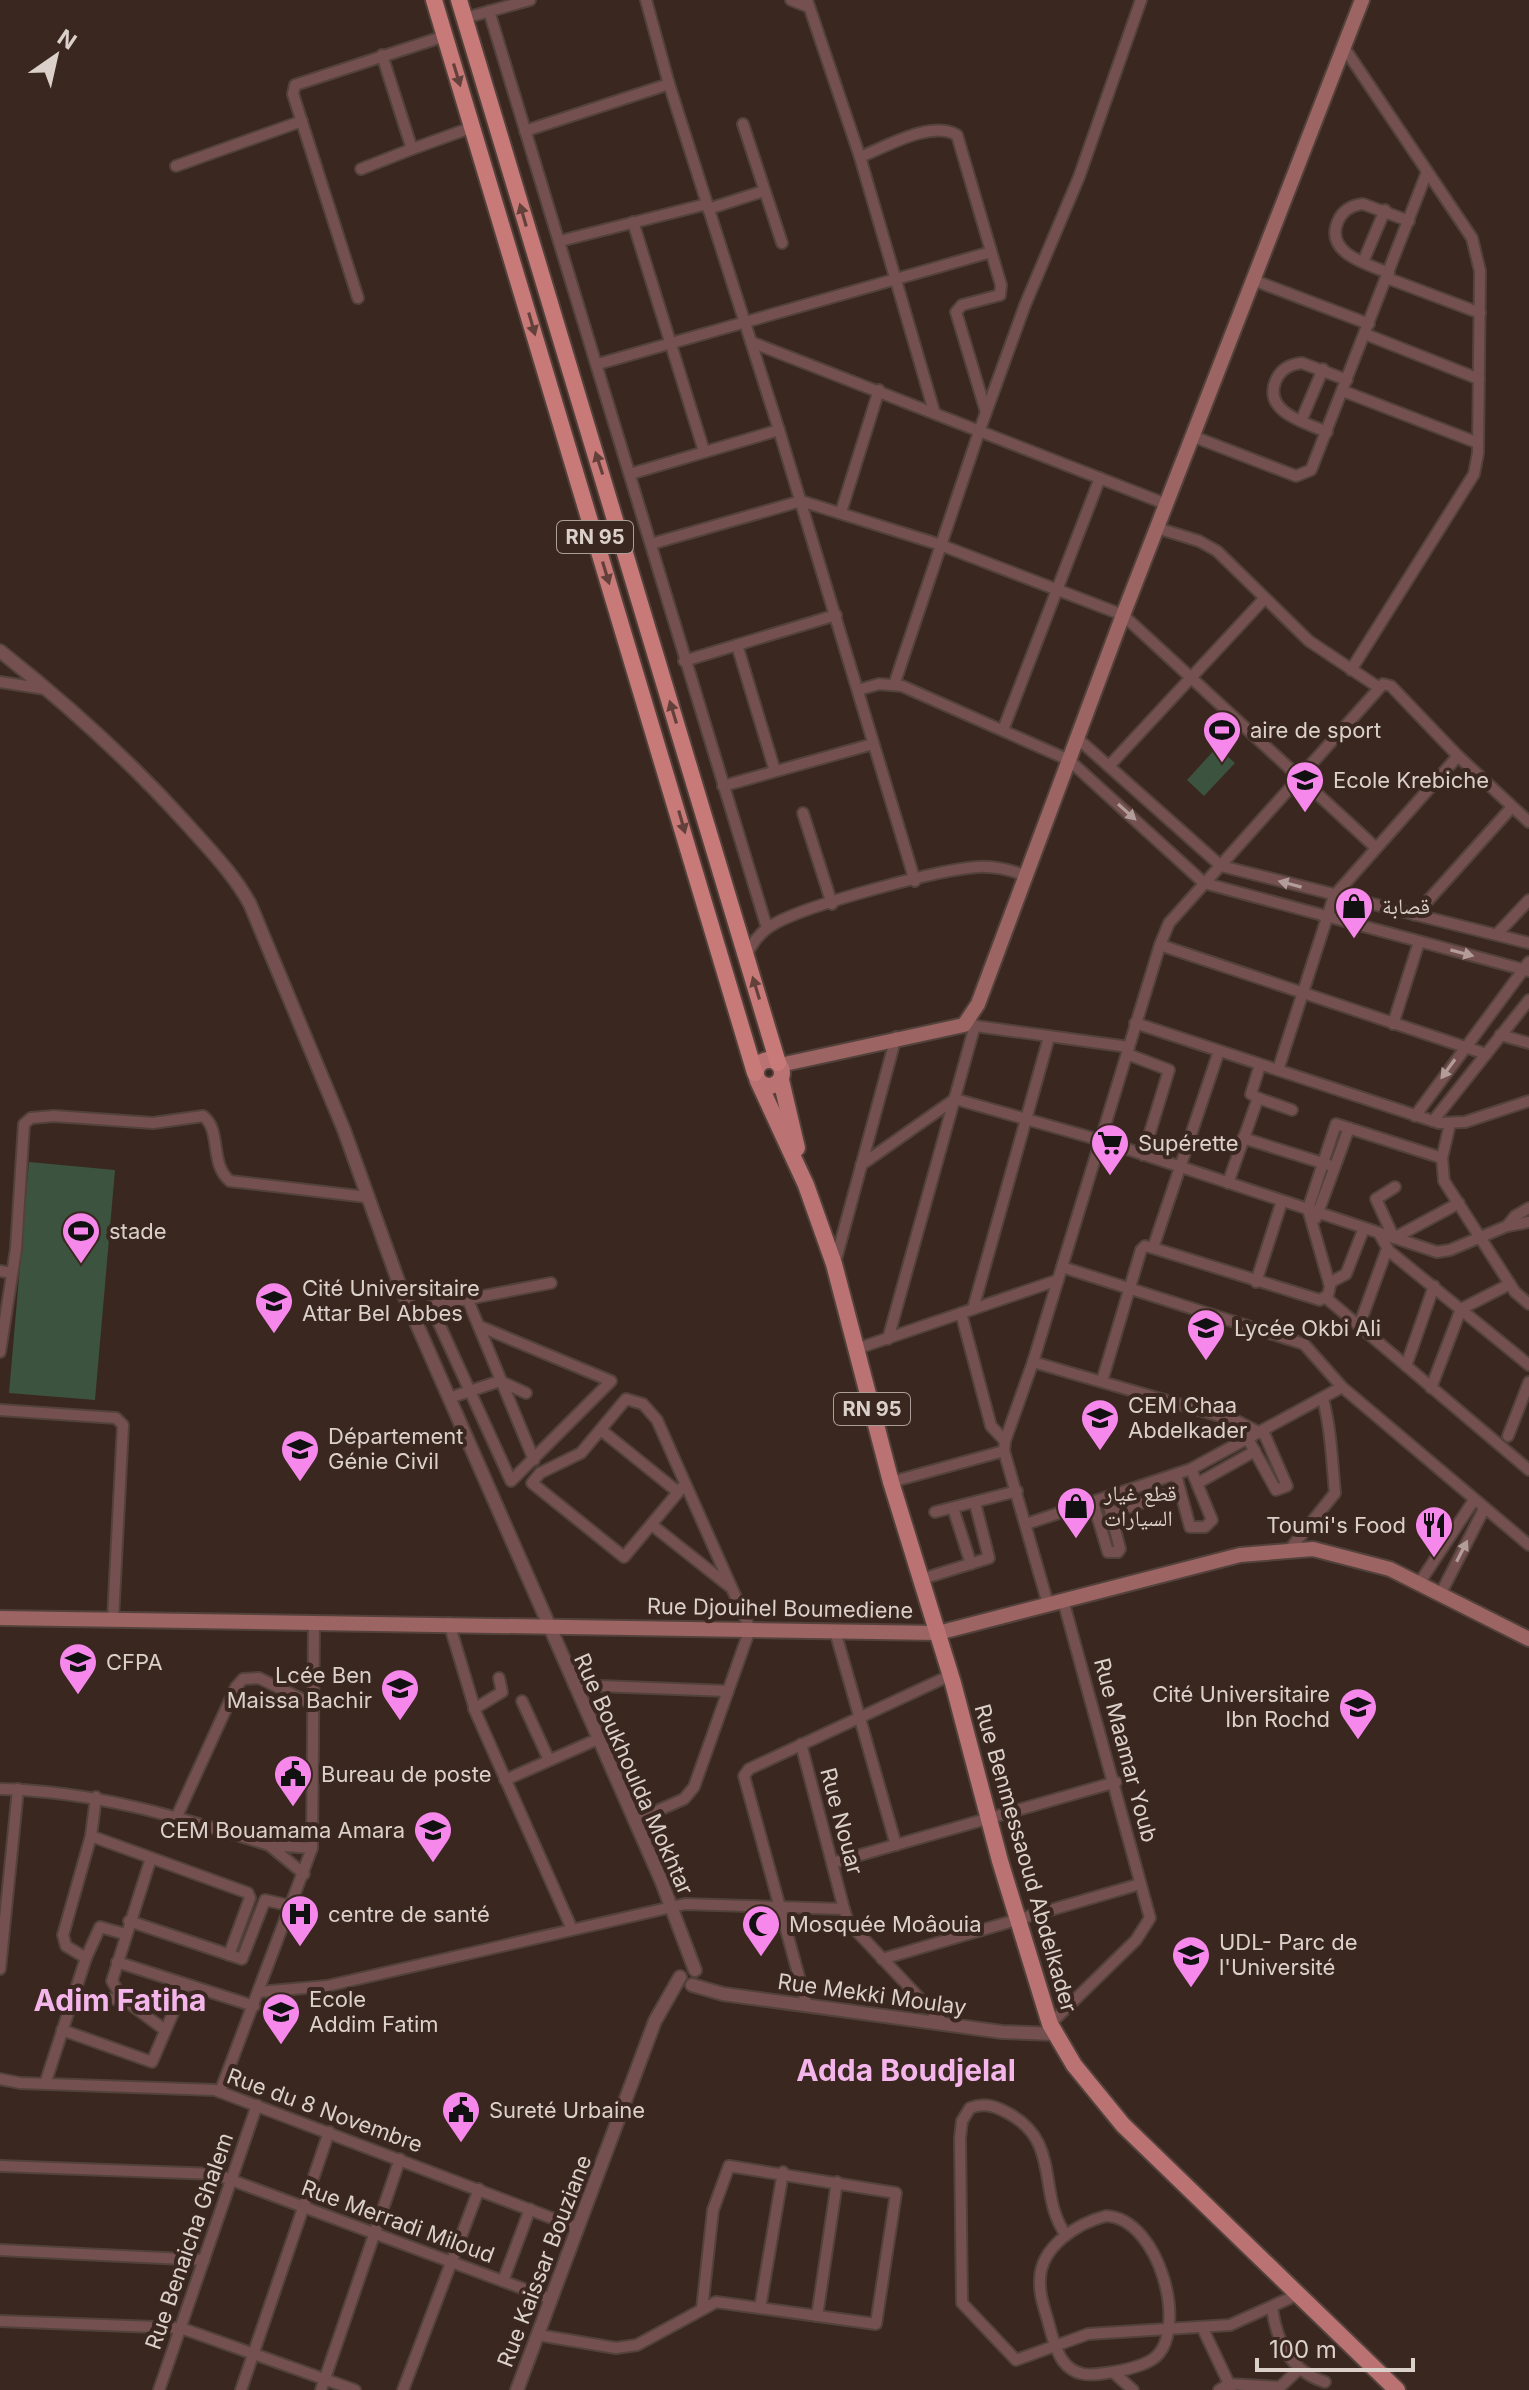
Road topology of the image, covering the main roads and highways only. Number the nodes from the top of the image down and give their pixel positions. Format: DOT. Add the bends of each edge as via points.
graph roads {
  1 [pos="434,0"];
  2 [pos="459,0"];
  3 [pos="1362,0"];
  4 [pos="780,1071"];
  5 [pos="757,1077"];
  6 [pos="806,1185"];
  7 [pos="0,1618"];
  8 [pos="938,1633"];
  9 [pos="1528,1636"];
  10 [pos="1397,2390"];
  1 -- 5 [label="highway, RN 95, one-way"];
  4 -- 2 [label="highway, RN 95, one-way"];
  3 -- 4 [label="main road" via="970,1025 896,1037"];
  4 -- 5 [label="main road" via="765,1060"];
  4 -- 6 [label="main road, RN 95"];
  5 -- 6 [label="main road, RN 95"];
  6 -- 8 [label="main road, RN 95" via="834,1264 891,1482"];
  7 -- 8 [label="main road, Rue Djouihel Boumediene"];
  8 -- 9 [label="main road, Rue Djouihel Boumediene" via="1240,1555 1290,1549 1345,1554 1420,1582"];
  8 -- 10 [label="main road, Rue Benmessaoud Abdelkader" via="1018,1919 1053,2029 1074,2065 1123,2125"];
}
